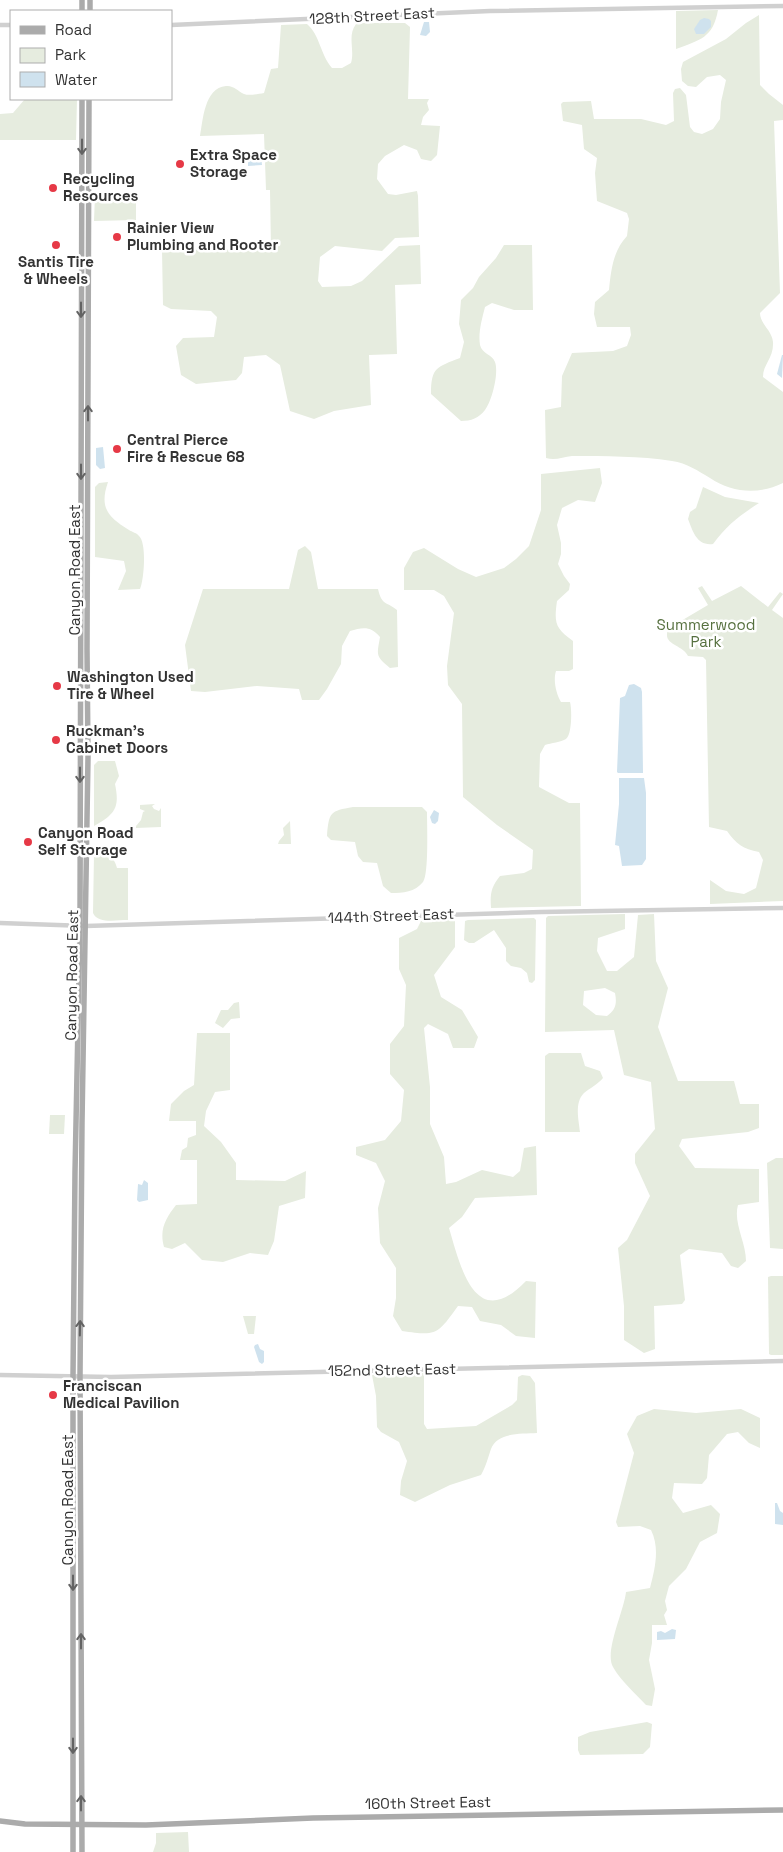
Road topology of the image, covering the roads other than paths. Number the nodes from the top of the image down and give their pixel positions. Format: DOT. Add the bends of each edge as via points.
graph roads {
  1 [pos="783,6"];
  2 [pos="172,25"];
  3 [pos="82,100"];
  4 [pos="89,100"];
  5 [pos="82,167"];
  6 [pos="89,188"];
  7 [pos="81,227"];
  8 [pos="88,255"];
  9 [pos="80,617"];
  10 [pos="87,649"];
  11 [pos="80,729"];
  12 [pos="88,757"];
  13 [pos="783,908"];
  14 [pos="0,923"];
  15 [pos="83,926"];
  16 [pos="75,1172"];
  17 [pos="82,1198"];
  18 [pos="783,1361"];
  19 [pos="0,1375"];
  20 [pos="77,1377"];
  21 [pos="783,1810"];
  22 [pos="0,1821"];
  23 [pos="73,1825"];
  24 [pos="82,1825"];
  25 [pos="73,1852"];
  26 [pos="82,1852"];
  1 -- 2 [label="street, 128th Street East" via="490,11"];
  3 -- 5 [label="main road, Canyon Road East, one-way"];
  4 -- 6 [label="main road, Canyon Road East"];
  5 -- 6 [label="main road" via="85,186"];
  5 -- 7 [label="main road, Canyon Road East"];
  6 -- 8 [label="main road, Canyon Road East"];
  7 -- 8 [label="main road" via="85,229"];
  7 -- 9 [label="main road, Canyon Road East, one-way"];
  10 -- 8 [label="main road, Canyon Road East, one-way"];
  9 -- 10 [label="main road" via="84,620"];
  9 -- 11 [label="main road, Canyon Road East"];
  10 -- 12 [label="main road, Canyon Road East"];
  11 -- 12 [label="main road" via="84,754"];
  11 -- 15 [label="main road, Canyon Road East, one-way"];
  12 -- 15 [label="main road, Canyon Road East"];
  13 -- 15 [label="street, 144th Street East"];
  14 -- 15 [label="street, 144th Street East"];
  15 -- 16 [label="main road, Canyon Road East"];
  15 -- 17 [label="main road, Canyon Road East"];
  16 -- 17 [label="main road" via="79,1198"];
  16 -- 20 [label="main road, Canyon Road East"];
  20 -- 17 [label="main road, Canyon Road East, one-way"];
  18 -- 20 [label="street, 152nd Street East"];
  19 -- 20 [label="street, 152nd Street East"];
  20 -- 23 [label="main road, Canyon Road East, one-way"];
  24 -- 20 [label="main road, Canyon Road East, one-way"];
  21 -- 24 [label="main road, 160th Street East"];
  22 -- 23 [label="main road, 160th Street East"];
  23 -- 24 [label="main road, 160th Street East"];
  23 -- 25 [label="main road, Canyon Road East"];
  24 -- 26 [label="main road, Canyon Road East"];
}
